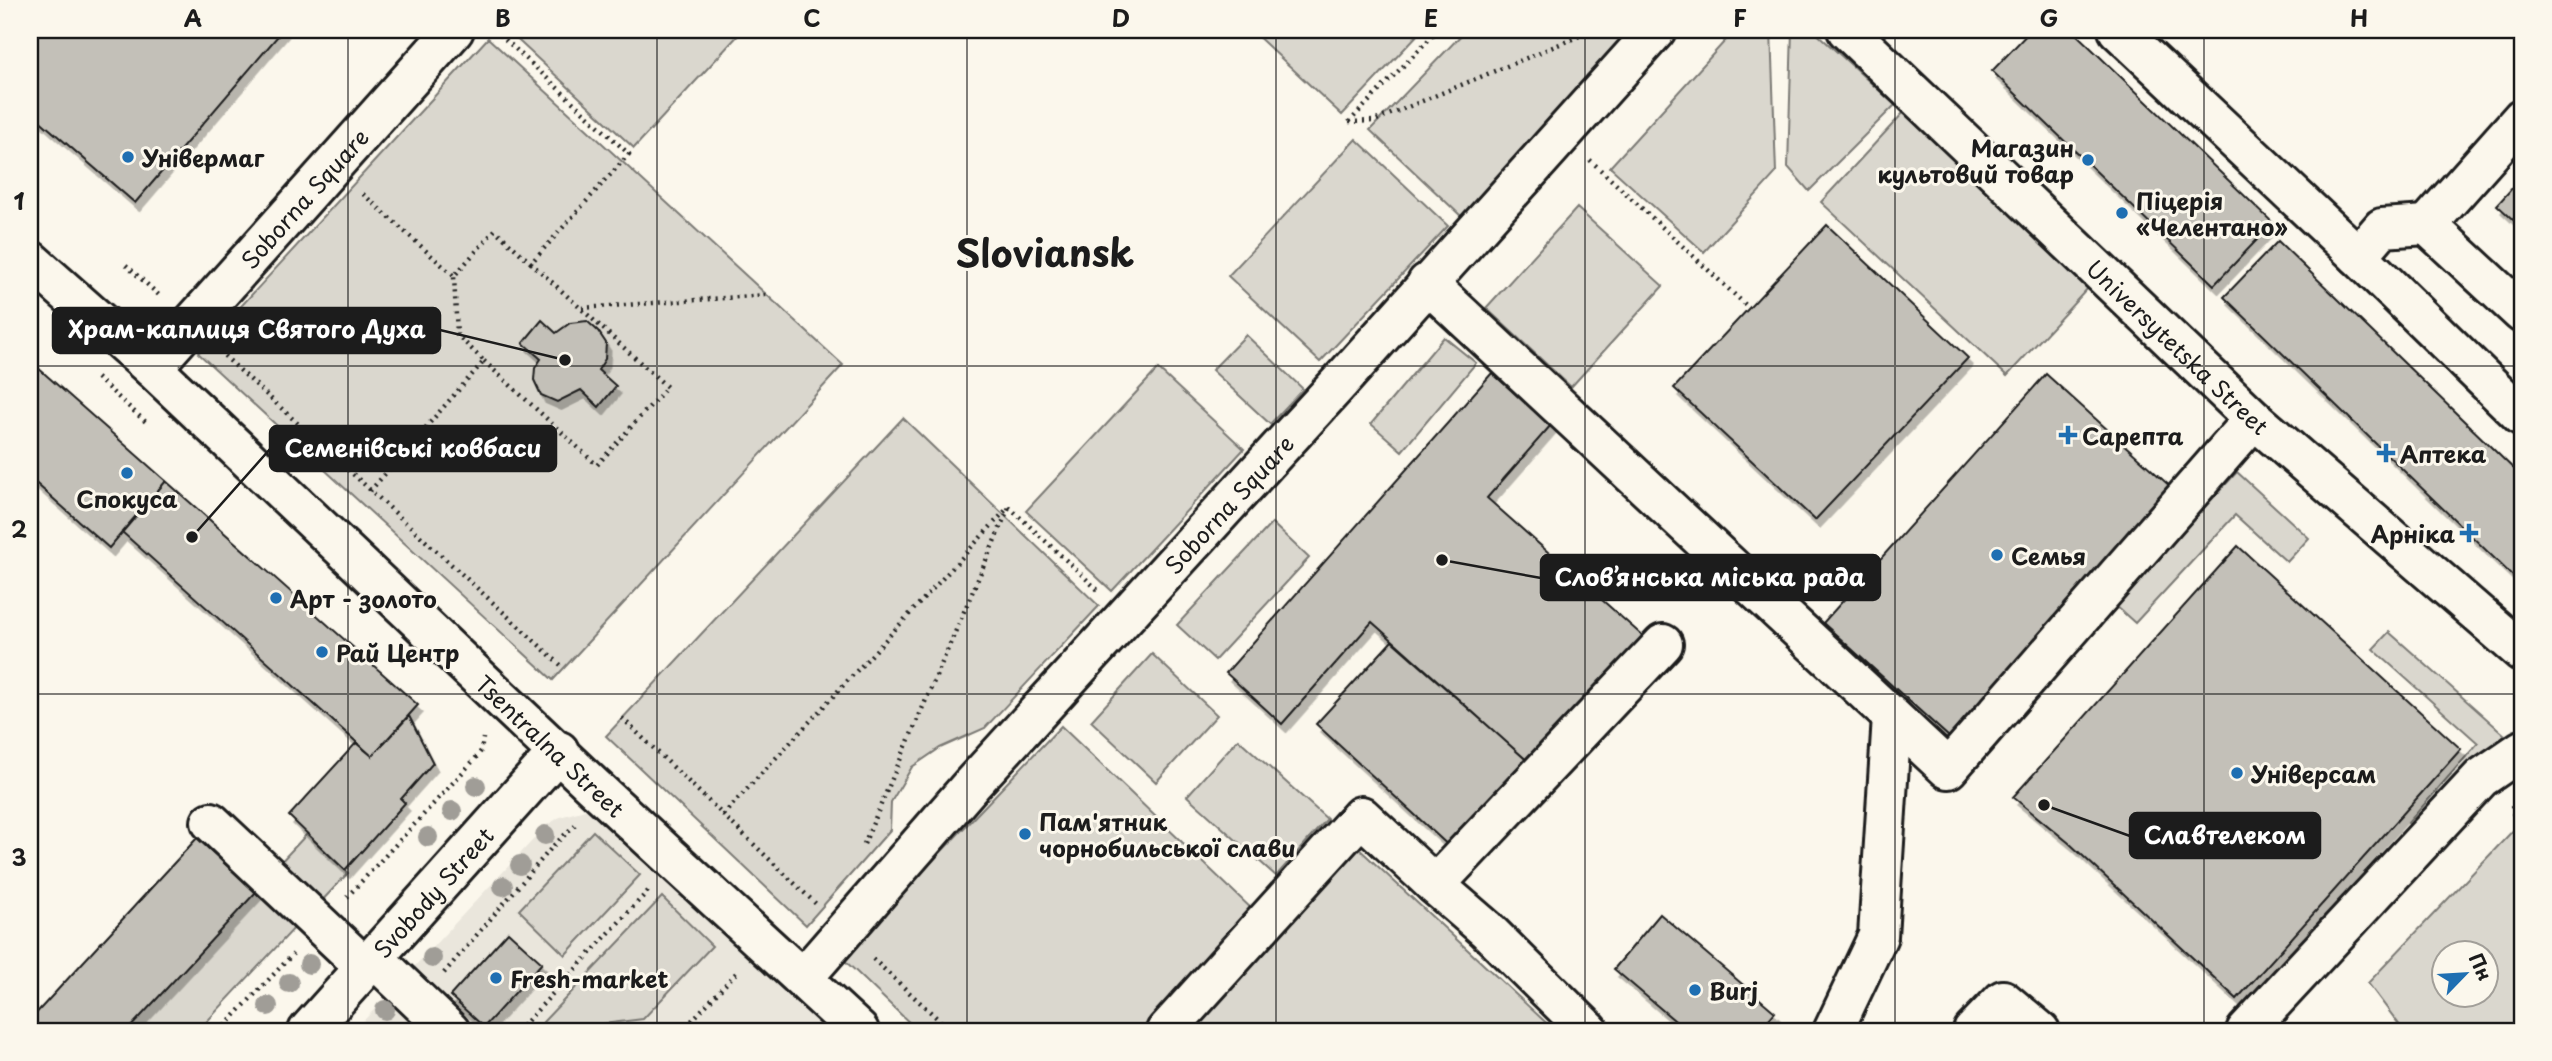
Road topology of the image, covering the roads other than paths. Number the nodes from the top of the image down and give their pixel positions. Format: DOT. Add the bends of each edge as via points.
graph roads {
  1 [pos="454,30"];
  2 [pos="1656,30"];
  3 [pos="1847,30"];
  4 [pos="2118,30"];
  5 [pos="2522,118"];
  6 [pos="2427,225"];
  7 [pos="2358,256"];
  8 [pos="30,260"];
  9 [pos="1427,283"];
  10 [pos="2522,313"];
  11 [pos="152,368"];
  12 [pos="2522,416"];
  13 [pos="2254,419"];
  14 [pos="1663,644"];
  15 [pos="2522,652"];
  16 [pos="1892,717"];
  17 [pos="559,751"];
  18 [pos="2513,756"];
  19 [pos="211,822"];
  20 [pos="1435,885"];
  21 [pos="370,963"];
  22 [pos="803,978"];
  23 [pos="308,1031"];
  24 [pos="450,1031"];
  25 [pos="859,1031"];
  26 [pos="1166,1031"];
  27 [pos="1589,1031"];
  28 [pos="1833,1031"];
  29 [pos="1973,1031"];
  30 [pos="2040,1031"];
  31 [pos="2245,1031"];
  1 -- 11 [label="street, Soborna Square"];
  2 -- 9 [label="street, Soborna Square"];
  3 -- 13 [label="street, Universytetska Street"];
  4 -- 7 [label="street"];
  5 -- 6 [label="street"];
  6 -- 7 [label="street" via="2382,228"];
  6 -- 10 [label="street"];
  7 -- 12 [label="street"];
  8 -- 11 [label="street, Tsentralna Street"];
  9 -- 16 [label="street"];
  9 -- 22 [label="street, Soborna Square"];
  11 -- 17 [label="street, Tsentralna Street"];
  13 -- 15 [label="street, Universytetska Street"];
  13 -- 16 [label="street" via="1948,769"];
  14 -- 20 [label="street"];
  16 -- 28 [label="street" via="1878,936"];
  17 -- 21 [label="street, Svobody Street"];
  17 -- 22 [label="street, Tsentralna Street"];
  18 -- 31 [label="street" via="2481,778"];
  19 -- 21 [label="street"];
  20 -- 26 [label="street" via="1362,816"];
  20 -- 27 [label="street"];
  21 -- 23 [label="street, Svobody Street"];
  21 -- 24 [label="street"];
  22 -- 25 [label="street, Tsentralna Street"];
  29 -- 30 [label="street" via="2003,1000"];
}
